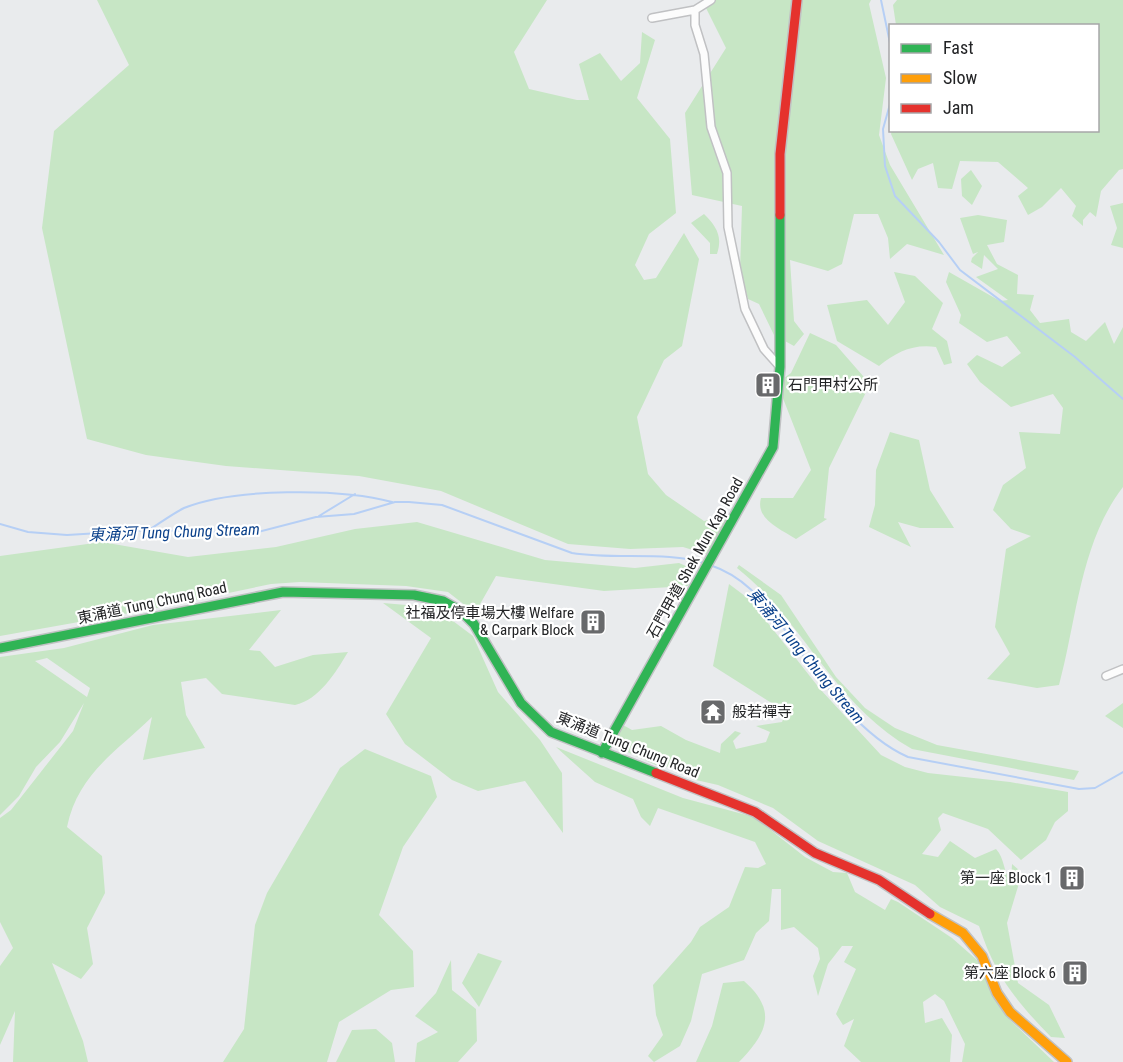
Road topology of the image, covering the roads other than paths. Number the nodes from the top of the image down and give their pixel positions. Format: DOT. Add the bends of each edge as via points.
graph roads {
  1 [pos="711,0"];
  2 [pos="797,0"];
  3 [pos="695,10"];
  4 [pos="652,18"];
  5 [pos="780,367"];
  6 [pos="0,648"];
  7 [pos="1123,669"];
  8 [pos="1106,676"];
  9 [pos="602,753"];
  10 [pos="1067,1062"];
  1 -- 3 [label="street"];
  2 -- 5 [label="main road, 石門甲道 Shek Mun Kap Road" via="780,154"];
  3 -- 4 [label="street"];
  3 -- 5 [label="street" via="711,127 728,173 728,227 745,309 764,349"];
  5 -- 9 [label="main road, 石門甲道 Shek Mun Kap Road" via="773,447"];
  6 -- 9 [label="main road, 東涌道 Tung Chung Road" via="283,592 421,596 449,604 474,624 521,703 535,719 551,732"];
  7 -- 8 [label="street"];
  9 -- 10 [label="main road, 東涌道 Tung Chung Road" via="755,812 815,853 879,880 918,908 955,927 978,950 1010,1012"];
}
